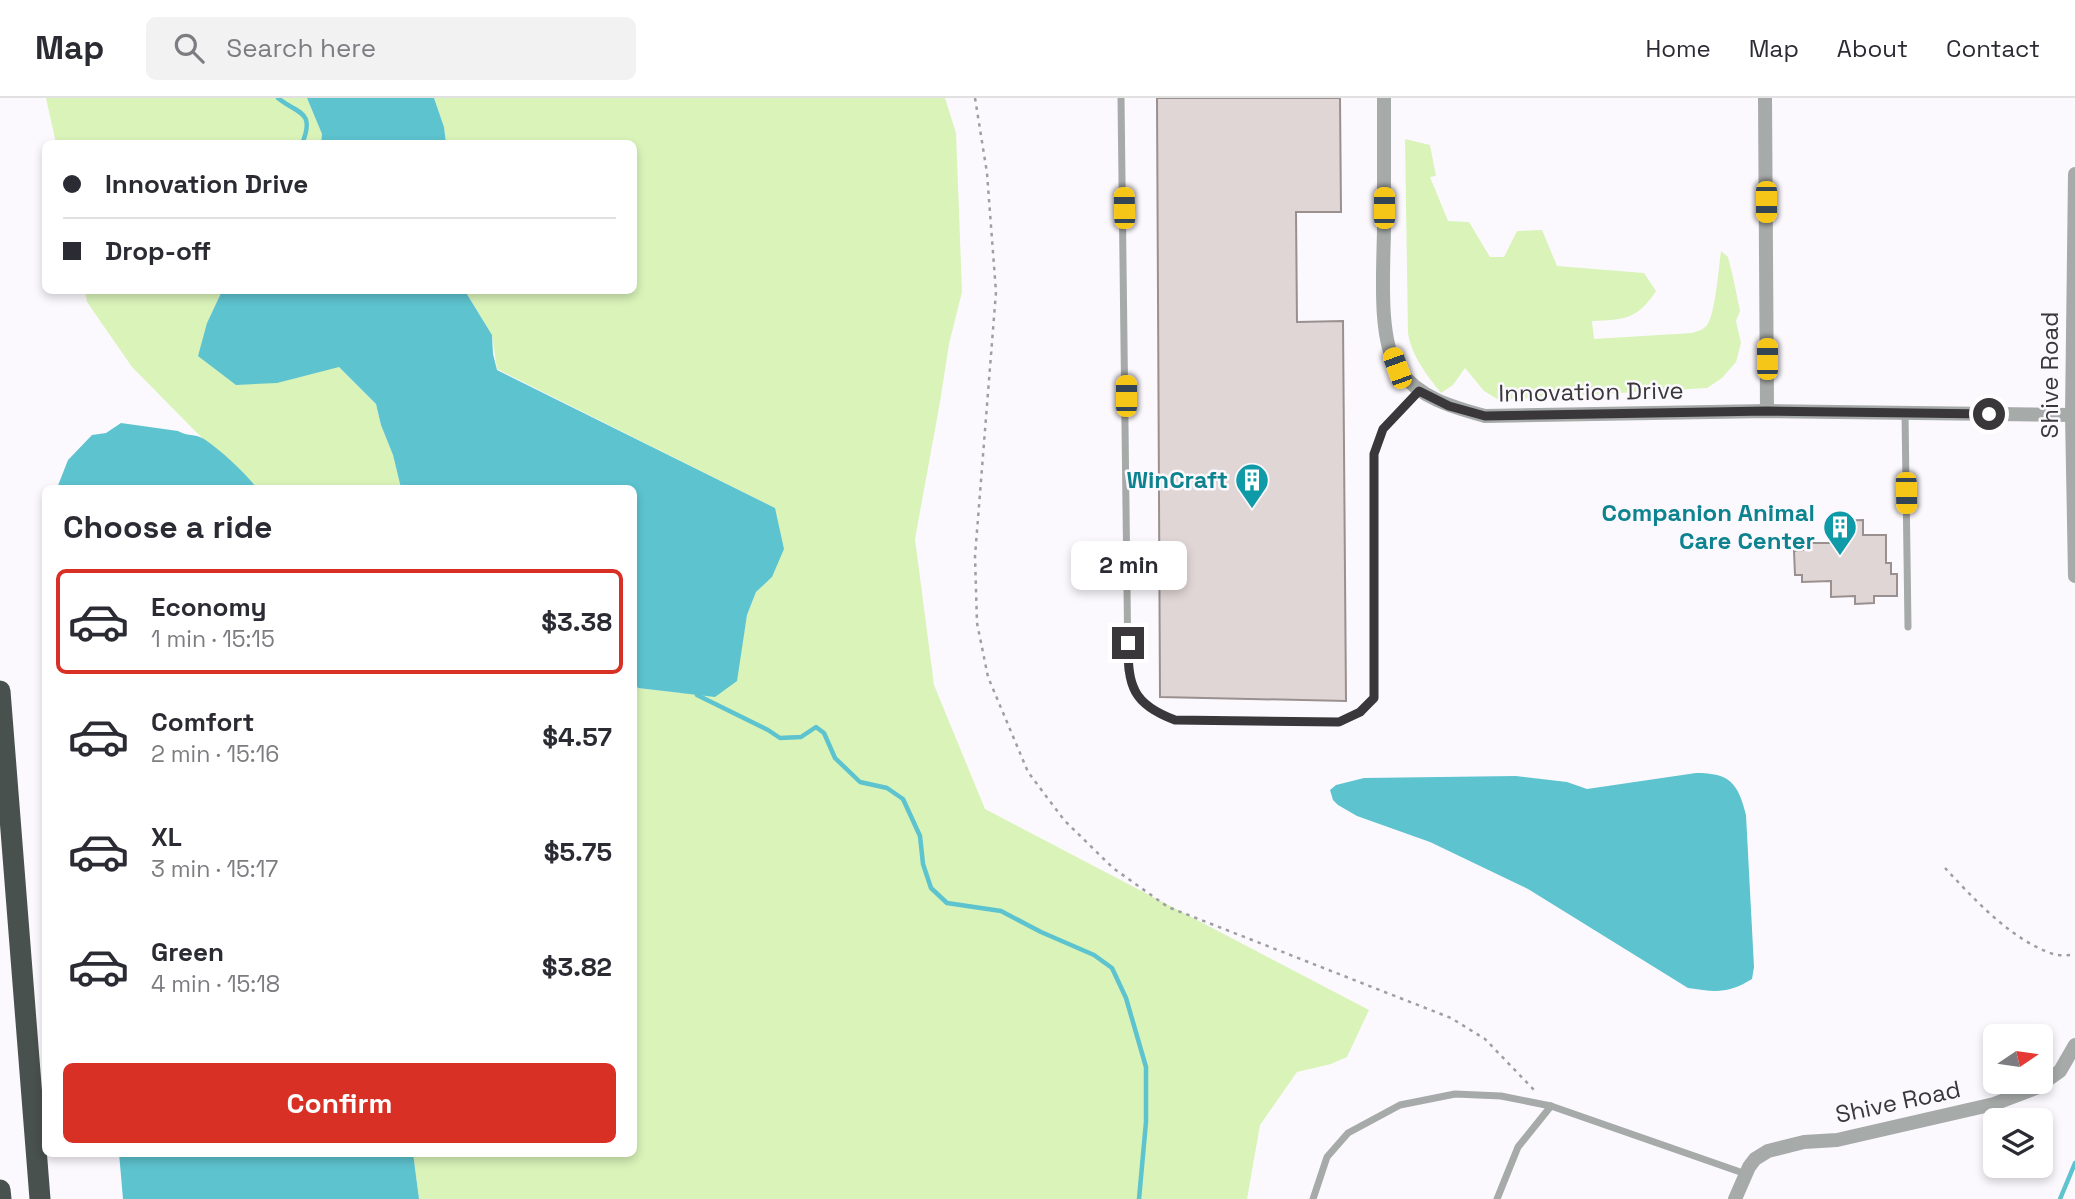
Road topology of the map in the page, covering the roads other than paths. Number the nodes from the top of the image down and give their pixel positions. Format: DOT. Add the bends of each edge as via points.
graph roads {
  1 [pos="1121,98"];
  2 [pos="1384,98"];
  3 [pos="1765,98"];
  4 [pos="2075,174"];
  5 [pos="1419,391"];
  6 [pos="1767,411"];
  7 [pos="1905,413"];
  8 [pos="2072,415"];
  9 [pos="2075,576"];
  10 [pos="1909,627"];
  11 [pos="0,691"];
  12 [pos="2075,1045"];
  13 [pos="1552,1106"];
  14 [pos="1746,1174"];
  15 [pos="0,1190"];
  16 [pos="1,1199"];
  17 [pos="40,1199"];
  18 [pos="1313,1199"];
  19 [pos="1497,1199"];
  20 [pos="1735,1199"];
  1 -- 5 [label="lane" via="1128,670 1137,694 1151,711 1175,720 1339,722 1360,712 1374,698 1374,454 1383,429"];
  2 -- 5 [label="street, Innovation Drive" via="1387,338 1397,368"];
  3 -- 6 [label="street"];
  4 -- 8 [label="street, Shive Road"];
  5 -- 6 [label="street, Innovation Drive" via="1485,416"];
  6 -- 7 [label="street, Innovation Drive"];
  7 -- 8 [label="street, Innovation Drive"];
  7 -- 10 [label="lane"];
  8 -- 9 [label="street, Shive Road"];
  11 -- 17 [label="highway"];
  12 -- 14 [label="street, Shive Road" via="2060,1070 2036,1087 2004,1100 1838,1140 1768,1151 1755,1158"];
  13 -- 14 [label="lane"];
  13 -- 18 [label="lane" via="1501,1096 1455,1094 1400,1105 1348,1133 1326,1157"];
  13 -- 19 [label="lane" via="1518,1147"];
  14 -- 20 [label="street, Shive Road"];
  15 -- 16 [label="highway"];
}
